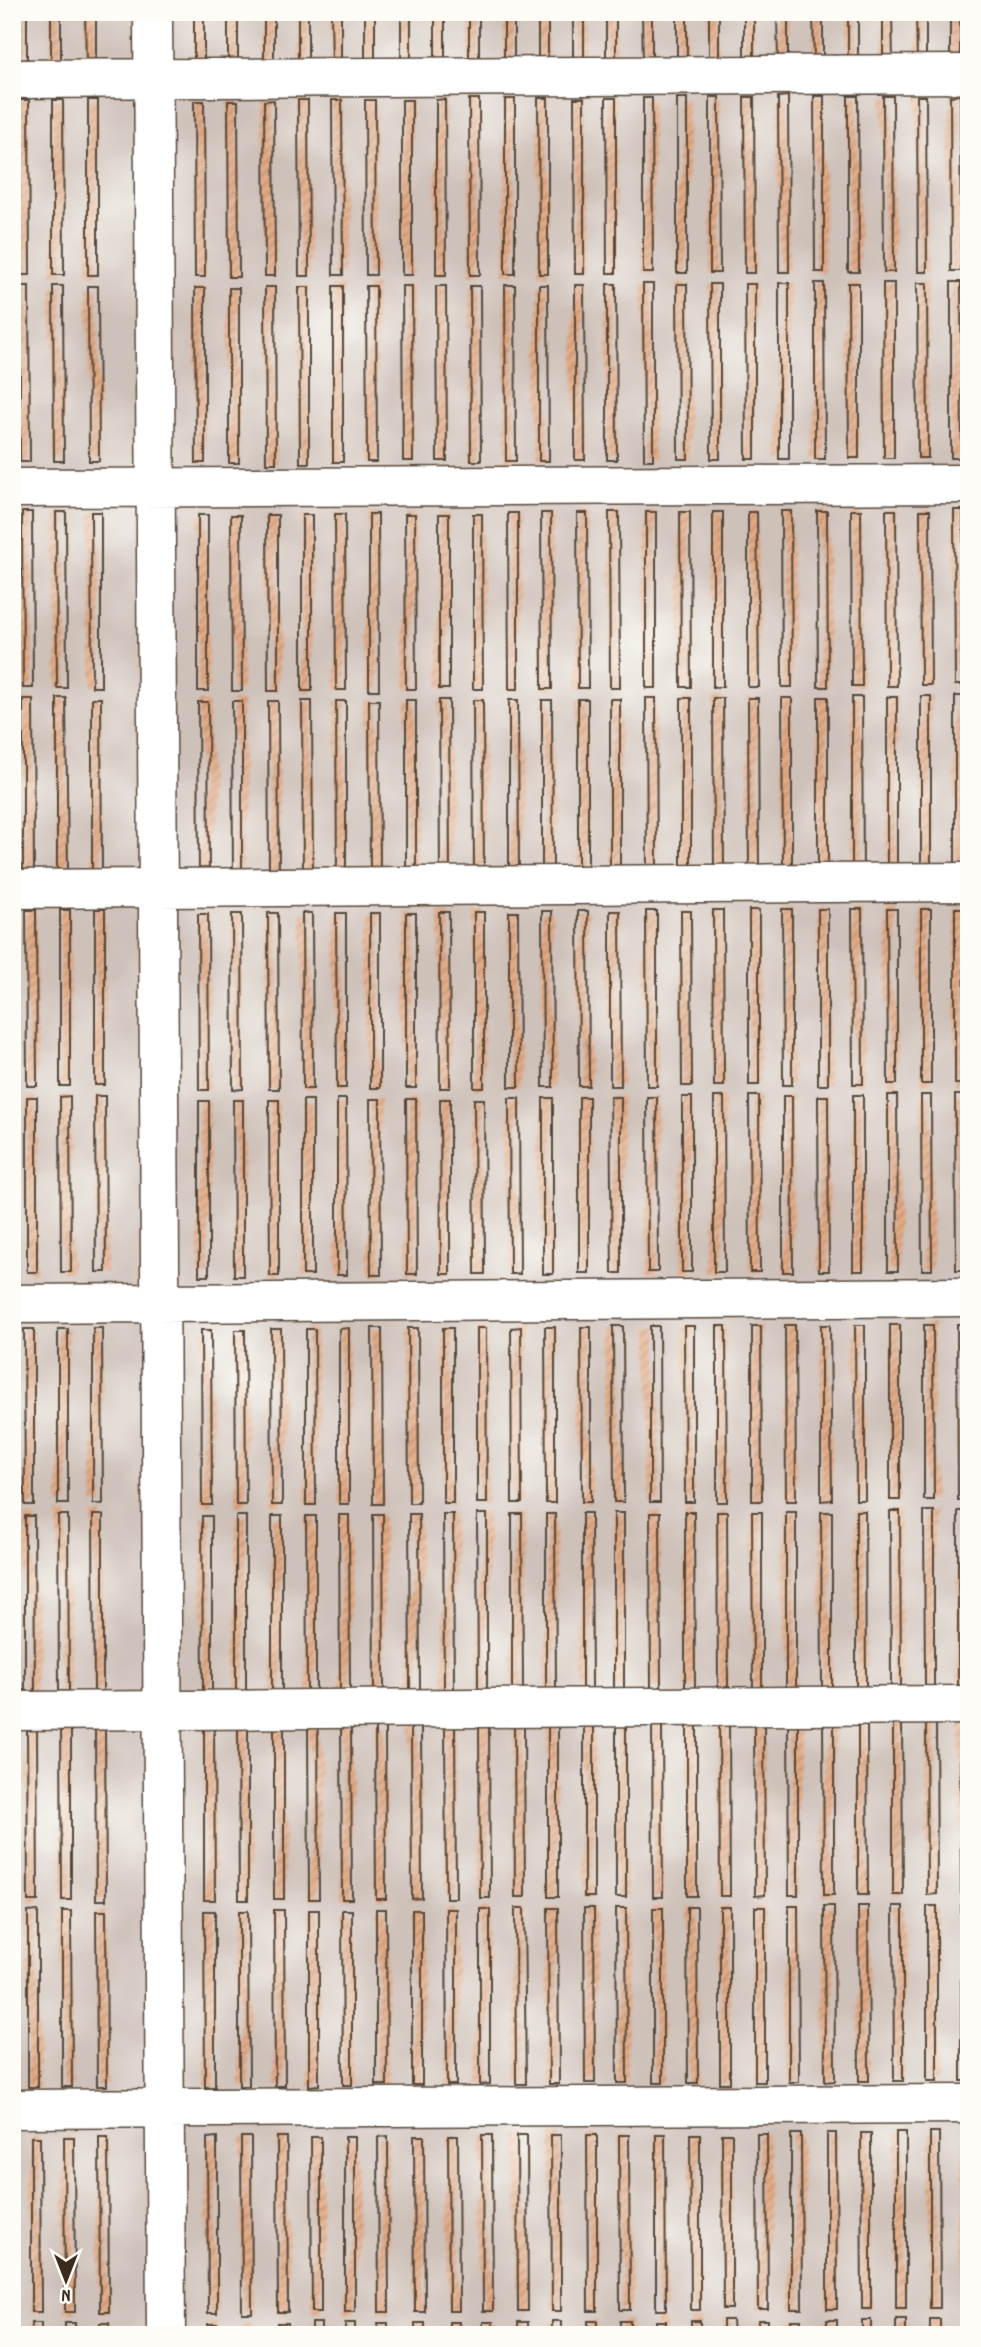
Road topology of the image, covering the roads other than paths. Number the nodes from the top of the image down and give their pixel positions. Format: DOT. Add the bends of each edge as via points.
graph roads {
  1 [pos="153,12"];
  2 [pos="969,74"];
  3 [pos="154,78"];
  4 [pos="12,79"];
  5 [pos="969,484"];
  6 [pos="156,487"];
  7 [pos="12,488"];
  8 [pos="969,882"];
  9 [pos="158,888"];
  10 [pos="12,889"];
  11 [pos="969,1297"];
  12 [pos="161,1303"];
  13 [pos="12,1304"];
  14 [pos="969,1705"];
  15 [pos="163,1710"];
  16 [pos="12,1711"];
  17 [pos="969,2104"];
  18 [pos="165,2108"];
  19 [pos="12,2109"];
  20 [pos="166,2335"];
  1 -- 3 [label="lane"];
  2 -- 3 [label="lane"];
  3 -- 4 [label="lane"];
  3 -- 6 [label="lane"];
  5 -- 6 [label="lane"];
  6 -- 7 [label="lane"];
  6 -- 9 [label="lane"];
  8 -- 9 [label="lane"];
  9 -- 10 [label="lane"];
  9 -- 12 [label="lane"];
  11 -- 12 [label="lane"];
  12 -- 13 [label="lane"];
  12 -- 15 [label="lane"];
  14 -- 15 [label="lane"];
  15 -- 16 [label="lane"];
  15 -- 18 [label="lane"];
  17 -- 18 [label="lane"];
  18 -- 19 [label="lane"];
  18 -- 20 [label="lane"];
}
